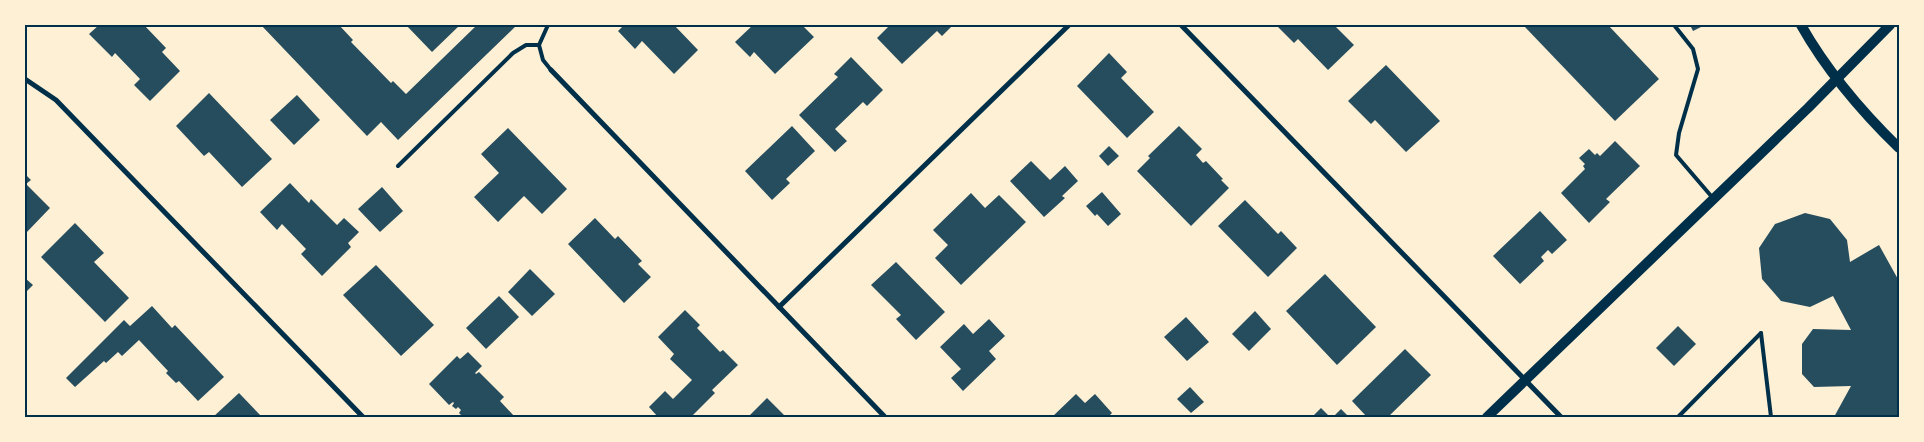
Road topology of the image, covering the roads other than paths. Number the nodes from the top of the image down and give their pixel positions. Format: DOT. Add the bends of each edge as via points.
graph roads {
  1 [pos="548,25"];
  2 [pos="1068,25"];
  3 [pos="1181,25"];
  4 [pos="1674,25"];
  5 [pos="1801,25"];
  6 [pos="1890,25"];
  7 [pos="539,45"];
  8 [pos="551,70"];
  9 [pos="25,79"];
  10 [pos="1838,79"];
  11 [pos="1899,148"];
  12 [pos="398,166"];
  13 [pos="1714,199"];
  14 [pos="779,308"];
  15 [pos="1526,379"];
  16 [pos="363,417"];
  17 [pos="885,417"];
  18 [pos="1487,417"];
  19 [pos="1561,417"];
  20 [pos="1678,417"];
  21 [pos="1771,417"];
  1 -- 7 [label="lane"];
  2 -- 14 [label="street"];
  3 -- 15 [label="street"];
  4 -- 13 [label="lane" via="1693,49 1698,69 1679,133 1676,155"];
  5 -- 10 [label="main road"];
  6 -- 10 [label="main road"];
  7 -- 8 [label="lane" via="543,60"];
  7 -- 12 [label="lane" via="526,45 513,53"];
  8 -- 14 [label="street"];
  9 -- 16 [label="street" via="56,100"];
  10 -- 11 [label="main road" via="1866,116"];
  10 -- 13 [label="main road"];
  13 -- 15 [label="main road"];
  14 -- 17 [label="street"];
  15 -- 18 [label="main road"];
  15 -- 19 [label="street"];
  20 -- 21 [label="lane" via="1761,333"];
}
